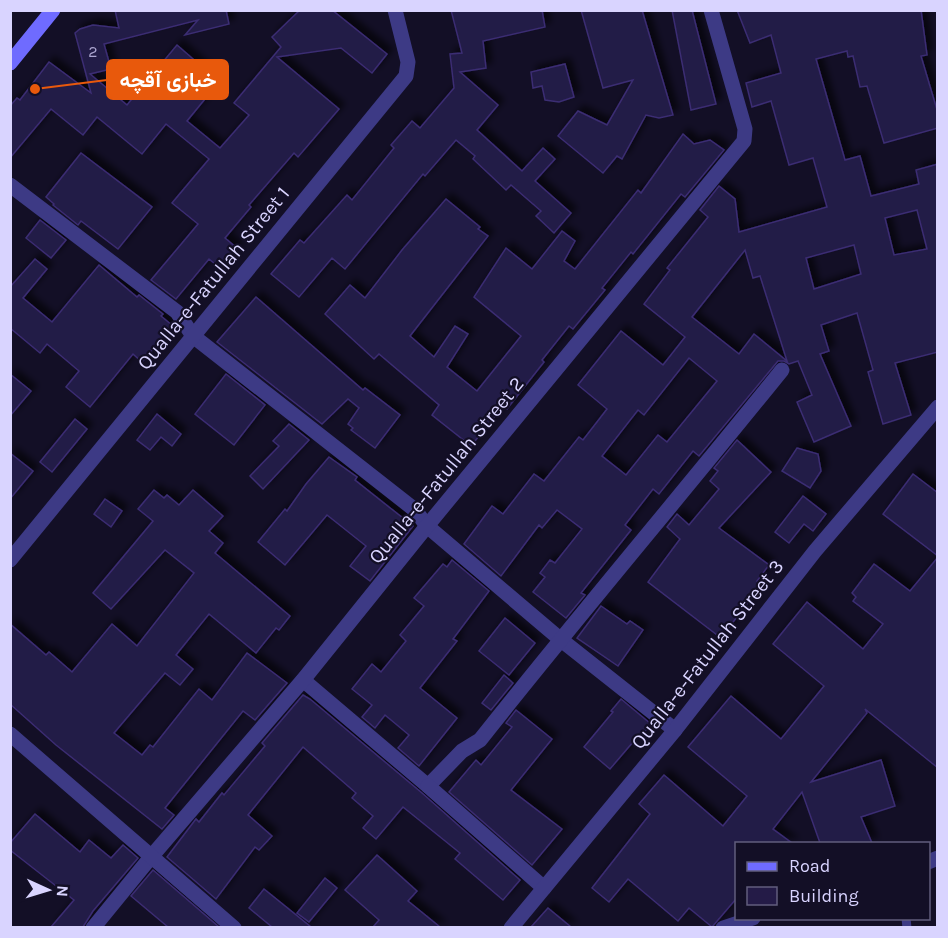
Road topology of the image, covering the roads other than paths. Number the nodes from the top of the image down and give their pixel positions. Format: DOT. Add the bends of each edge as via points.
graph roads {
  1 [pos="52,10"];
  2 [pos="395,10"];
  3 [pos="711,10"];
  4 [pos="10,63"];
  5 [pos="10,185"];
  6 [pos="193,336"];
  7 [pos="782,370"];
  8 [pos="938,406"];
  9 [pos="427,526"];
  10 [pos="10,560"];
  11 [pos="560,639"];
  12 [pos="303,680"];
  13 [pos="675,730"];
  14 [pos="10,734"];
  15 [pos="428,786"];
  16 [pos="151,857"];
  17 [pos="544,888"];
  18 [pos="746,920"];
  19 [pos="93,927"];
  20 [pos="234,927"];
  21 [pos="511,927"];
  22 [pos="723,927"];
  1 -- 4 [label="main road"];
  2 -- 6 [label="street, Qualla-e-Fatullah Street 1" via="408,62 406,76"];
  3 -- 9 [label="street, Qualla-e-Fatullah Street 2" via="745,129 744,141"];
  5 -- 6 [label="street" via="177,312"];
  6 -- 9 [label="street" via="415,510"];
  6 -- 10 [label="street, Qualla-e-Fatullah Street 1"];
  7 -- 11 [label="street"];
  8 -- 13 [label="street, Qualla-e-Fatullah Street 3" via="815,551"];
  9 -- 11 [label="street"];
  9 -- 12 [label="street, Qualla-e-Fatullah Street 2"];
  11 -- 13 [label="street"];
  11 -- 15 [label="street" via="480,740 462,751"];
  12 -- 15 [label="street"];
  12 -- 16 [label="street, Qualla-e-Fatullah Street 2"];
  13 -- 17 [label="street, Qualla-e-Fatullah Street 3"];
  14 -- 16 [label="street"];
  15 -- 17 [label="street"];
  16 -- 19 [label="street, Qualla-e-Fatullah Street 2"];
  16 -- 20 [label="street"];
  17 -- 21 [label="street, Qualla-e-Fatullah Street 3"];
  18 -- 22 [label="street"];
}
